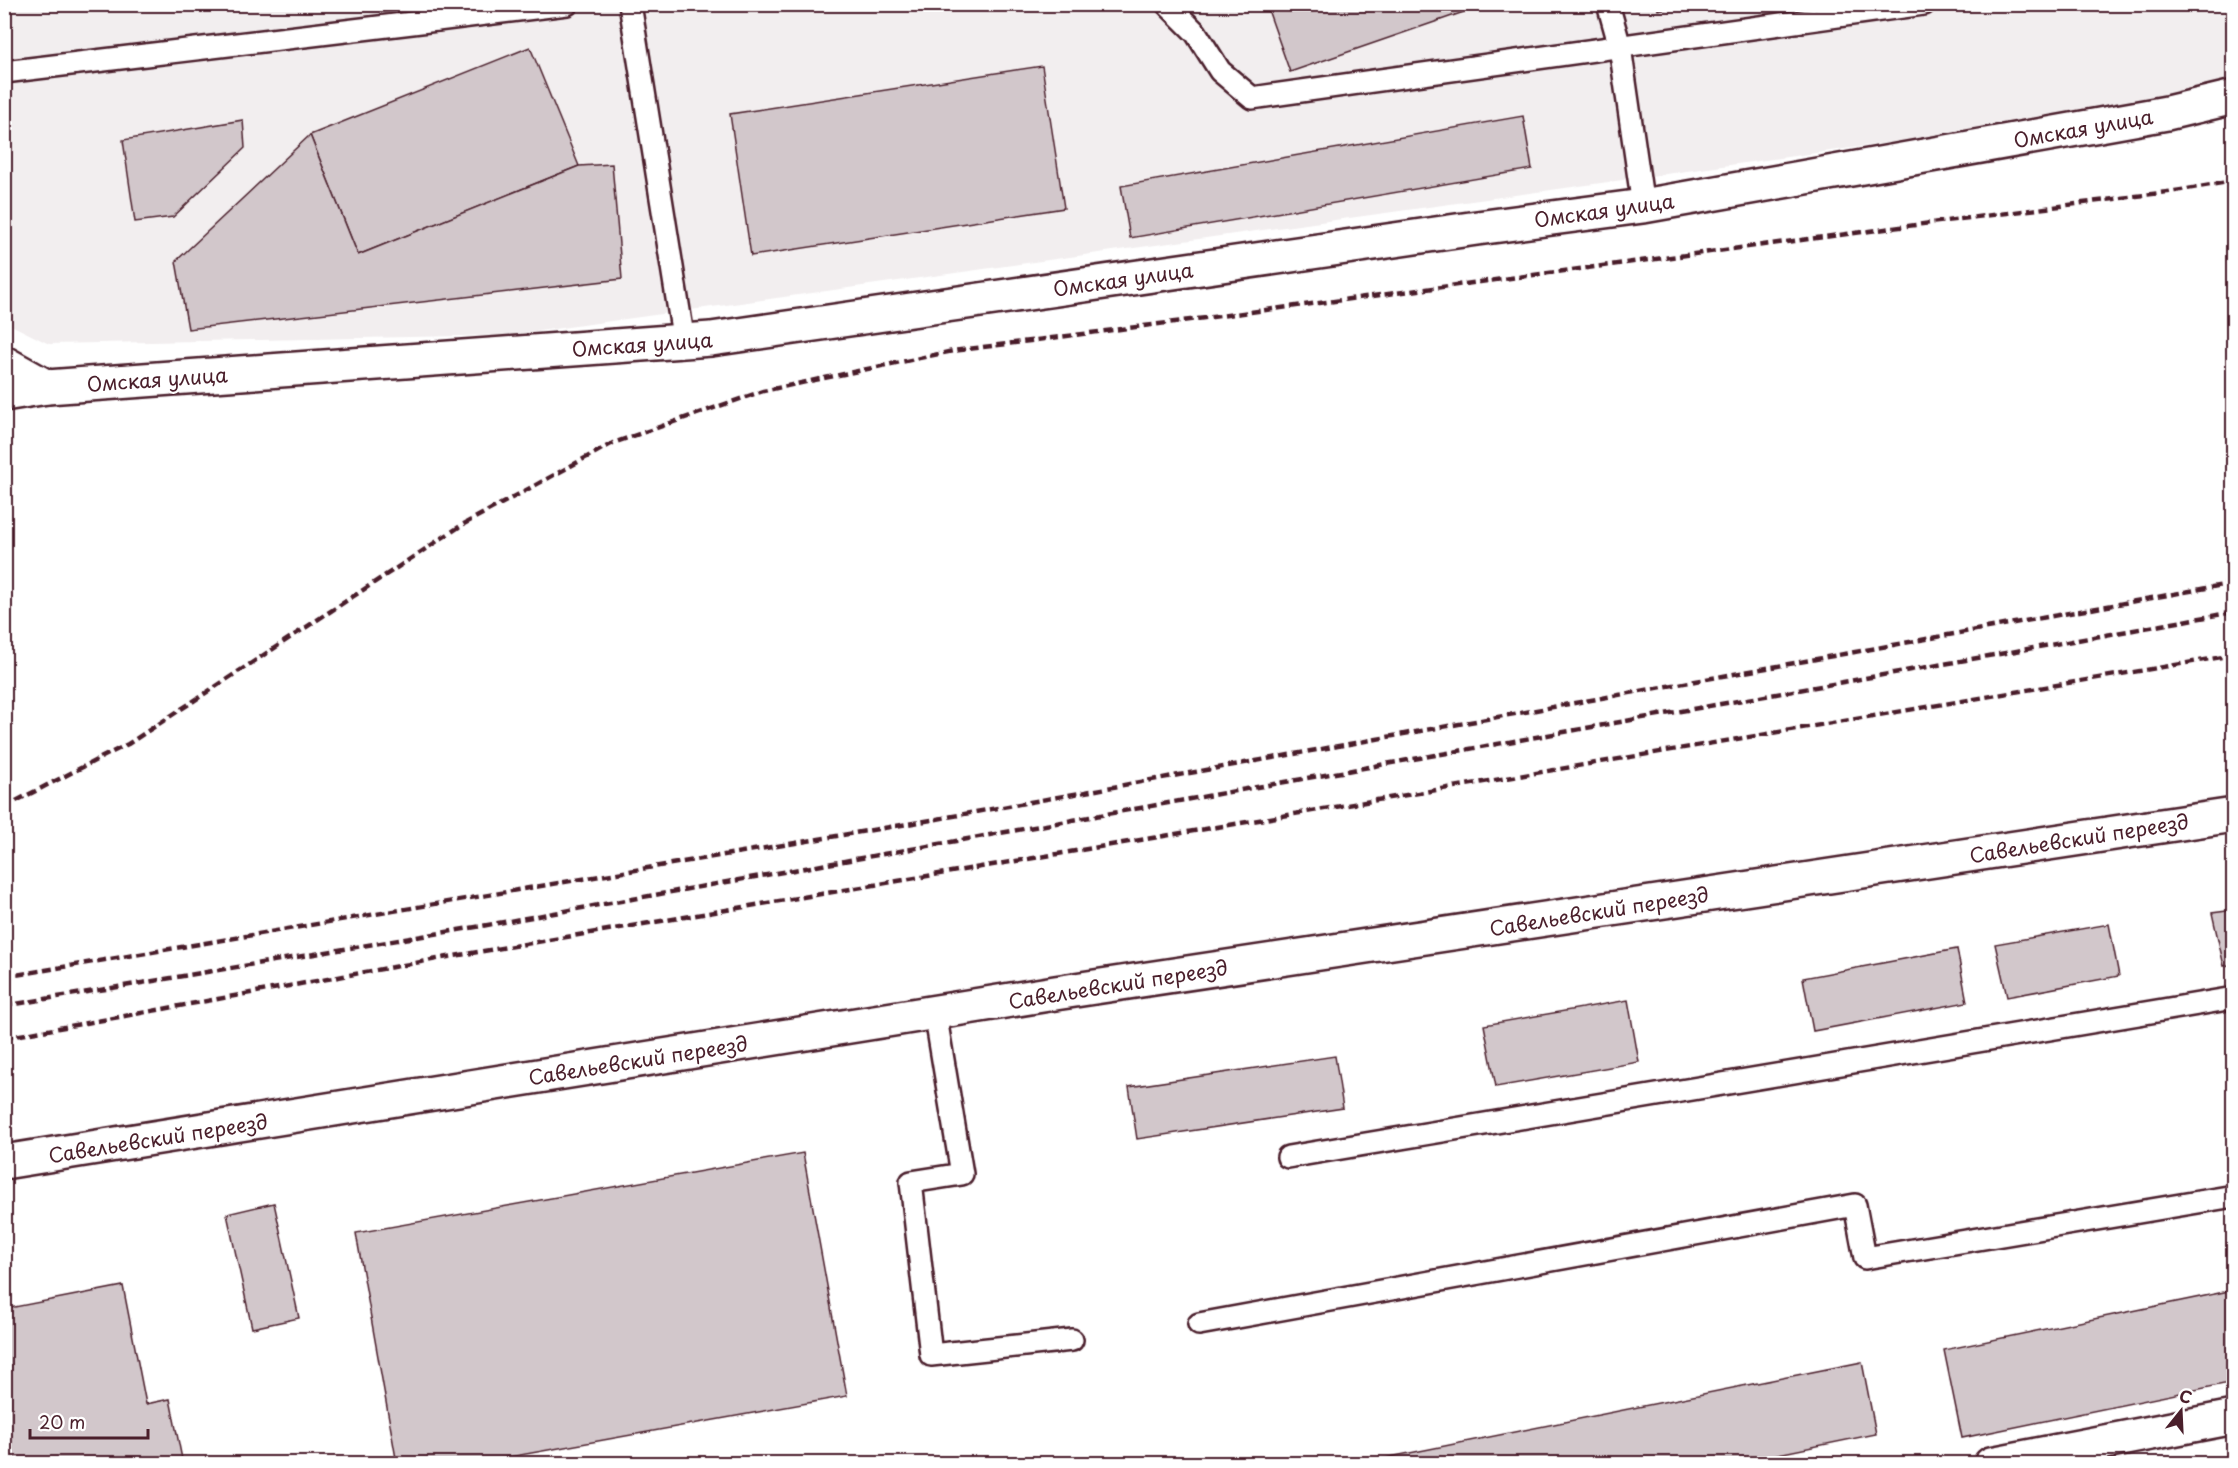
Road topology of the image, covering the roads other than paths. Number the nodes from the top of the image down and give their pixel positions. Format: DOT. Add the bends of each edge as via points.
graph roads {
  1 [pos="567,4"];
  2 [pos="630,4"];
  3 [pos="1167,4"];
  4 [pos="1608,4"];
  5 [pos="1924,4"];
  6 [pos="437,12"];
  7 [pos="1620,46"];
  8 [pos="4,72"];
  9 [pos="2234,97"];
  10 [pos="1642,206"];
  11 [pos="684,342"];
  12 [pos="4,363"];
  13 [pos="47,387"];
  14 [pos="4,394"];
  15 [pos="2234,815"];
  16 [pos="2234,999"];
  17 [pos="935,1012"];
  18 [pos="1288,1157"];
  19 [pos="4,1162"];
  20 [pos="2234,1196"];
  21 [pos="1199,1324"];
  22 [pos="1072,1340"];
  23 [pos="2234,1417"];
  24 [pos="2023,1460"];
  25 [pos="1990,1464"];
  1 -- 6 [label="lane"];
  2 -- 11 [label="lane"];
  3 -- 7 [label="lane" via="1196,33 1220,71 1252,98"];
  4 -- 7 [label="lane"];
  5 -- 7 [label="lane"];
  6 -- 8 [label="lane"];
  7 -- 10 [label="lane"];
  9 -- 10 [label="main road, Омская улица"];
  10 -- 11 [label="main road, Омская улица"];
  11 -- 13 [label="main road, Омская улица"];
  12 -- 13 [label="main road"];
  13 -- 14 [label="main road, Омская улица"];
  15 -- 17 [label="main road, Савельевский переезд"];
  16 -- 18 [label="lane"];
  17 -- 19 [label="main road, Савельевский переезд"];
  17 -- 22 [label="lane" via="962,1174 911,1182 931,1354"];
  20 -- 21 [label="lane" via="1864,1258 1855,1205"];
  23 -- 24 [label="main road"];
  24 -- 25 [label="main road"];
}
